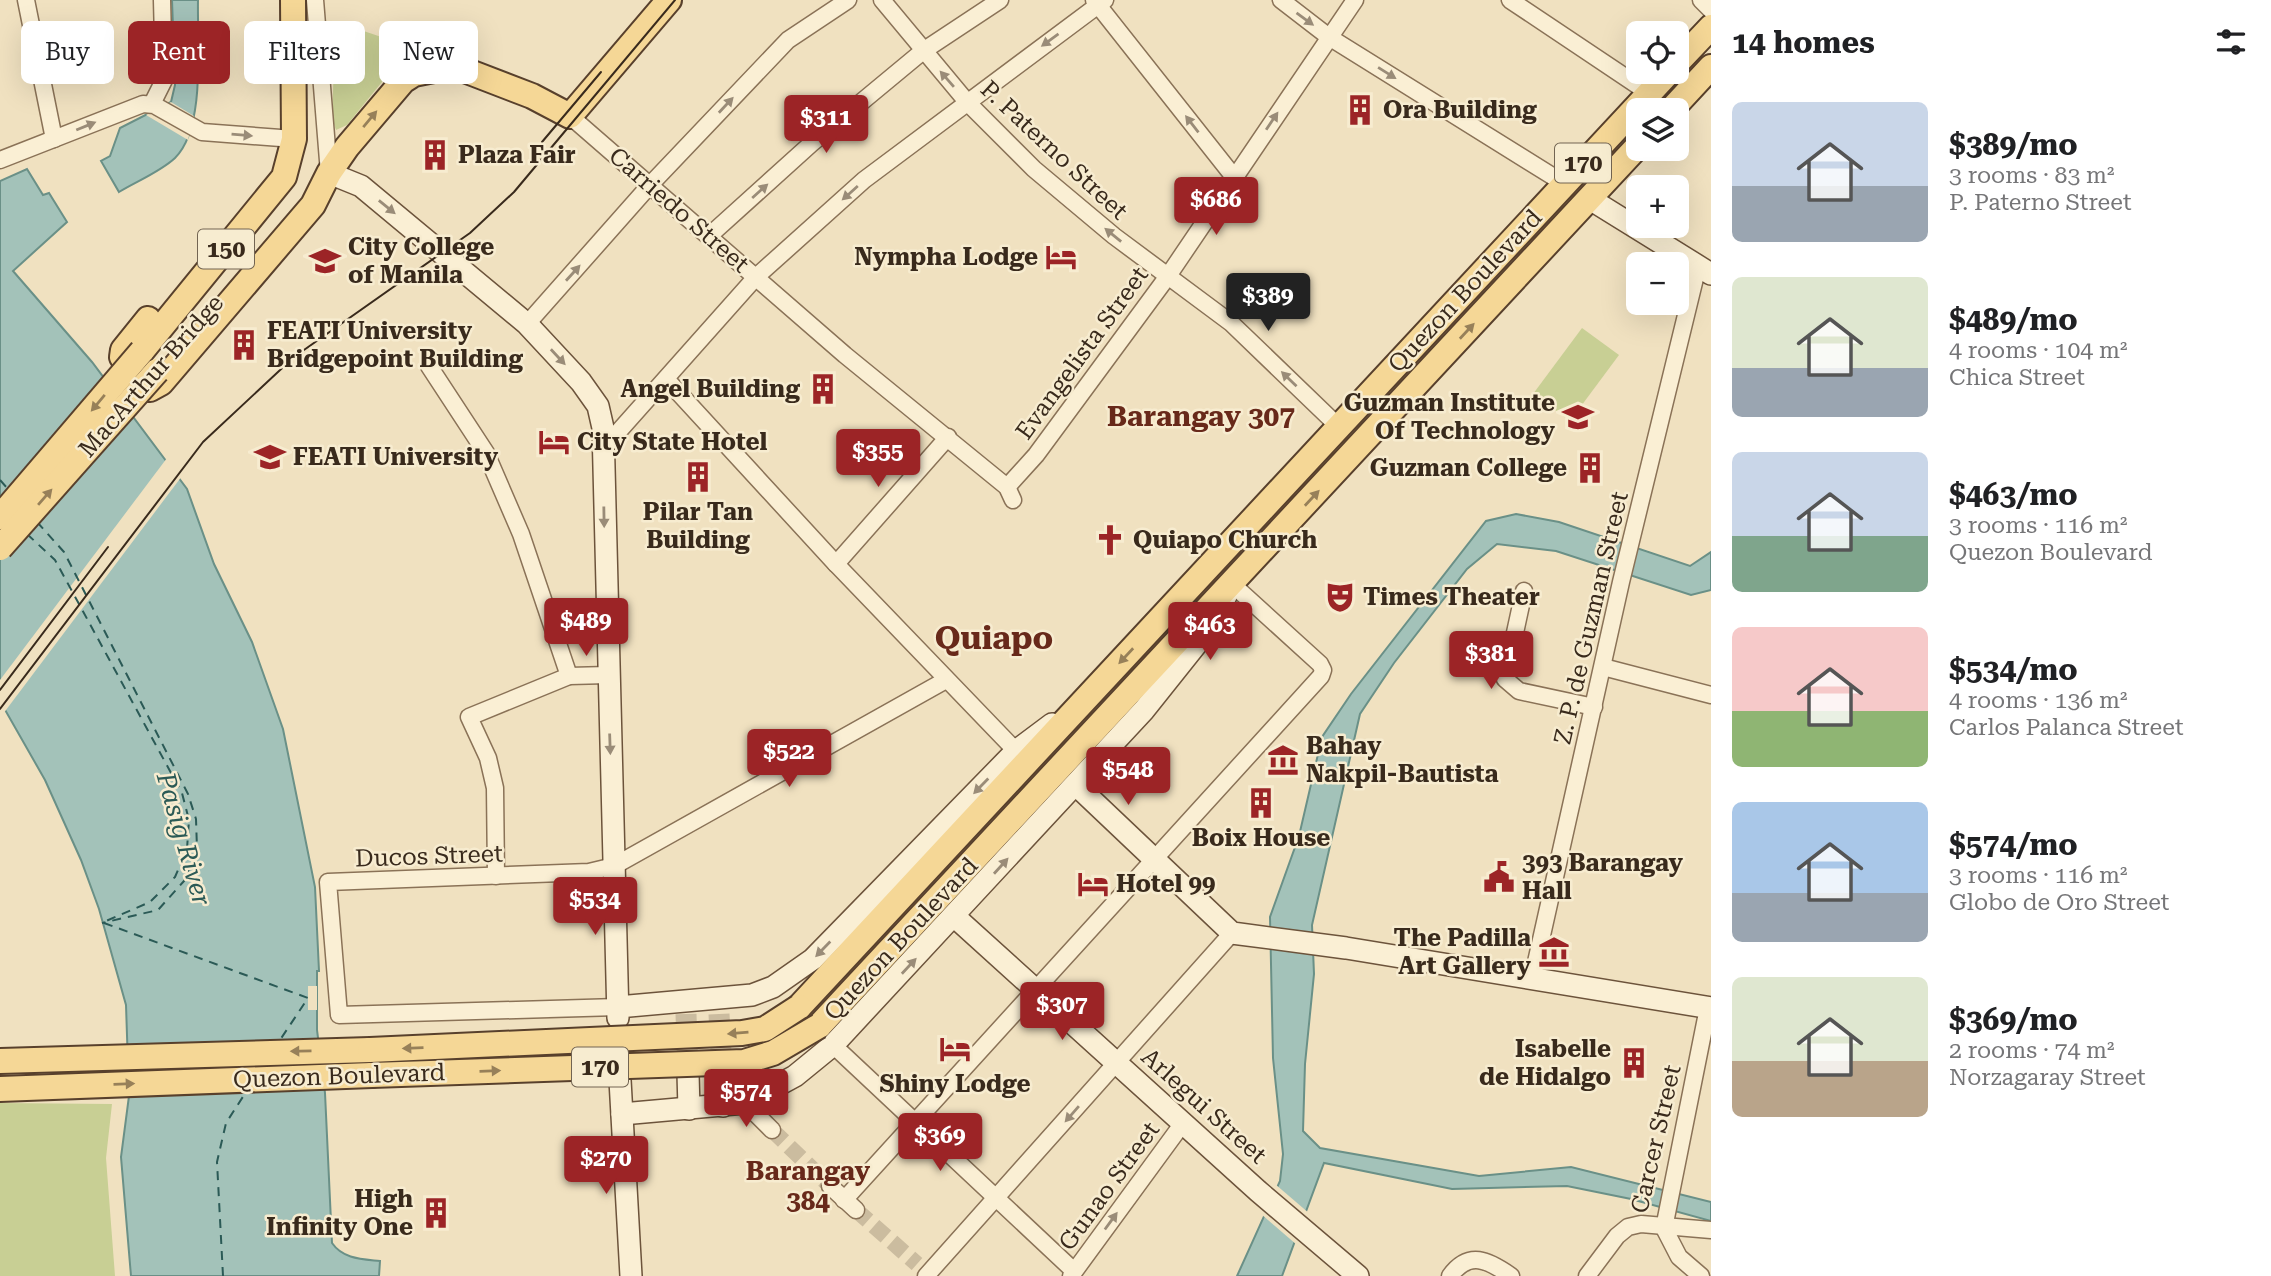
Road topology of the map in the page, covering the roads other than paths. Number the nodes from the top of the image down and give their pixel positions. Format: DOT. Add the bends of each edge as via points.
graph roads {
  1 [pos="26,0"];
  2 [pos="162,0"];
  3 [pos="293,0"];
  4 [pos="316,0"];
  5 [pos="669,0"];
  6 [pos="848,0"];
  7 [pos="882,0"];
  8 [pos="1000,0"];
  9 [pos="1281,0"];
  10 [pos="1355,0"];
  11 [pos="1510,0"];
  12 [pos="1701,0"];
  13 [pos="1099,2"];
  14 [pos="1711,10"];
  15 [pos="1711,27"];
  16 [pos="1329,37"];
  17 [pos="1689,50"];
  18 [pos="923,51"];
  19 [pos="1707,72"];
  20 [pos="1658,84"];
  21 [pos="1649,93"];
  22 [pos="1682,98"];
  23 [pos="967,102"];
  24 [pos="155,106"];
  25 [pos="570,117"];
  26 [pos="54,139"];
  27 [pos="294,139"];
  28 [pos="1626,159"];
  29 [pos="0,160"];
  30 [pos="329,173"];
  31 [pos="1234,177"];
  32 [pos="1565,184"];
  33 [pos="650,185"];
  34 [pos="1590,199"];
  35 [pos="709,236"];
  36 [pos="1705,270"];
  37 [pos="1168,276"];
  38 [pos="756,277"];
  39 [pos="527,324"];
  40 [pos="429,366"];
  41 [pos="143,367"];
  42 [pos="666,379"];
  43 [pos="1338,426"];
  44 [pos="948,437"];
  45 [pos="603,449"];
  46 [pos="1010,493"];
  47 [pos="0,517"];
  48 [pos="0,548"];
  49 [pos="836,565"];
  50 [pos="1233,584"];
  51 [pos="1524,591"];
  52 [pos="1603,667"];
  53 [pos="608,675"];
  54 [pos="569,676"];
  55 [pos="946,680"];
  56 [pos="1090,695"];
  57 [pos="1711,695"];
  58 [pos="1594,707"];
  59 [pos="1016,751"];
  60 [pos="1076,785"];
  61 [pos="1152,859"];
  62 [pos="614,866"];
  63 [pos="496,876"];
  64 [pos="955,916"];
  65 [pos="1231,933"];
  66 [pos="1532,980"];
  67 [pos="1034,990"];
  68 [pos="1709,1008"];
  69 [pos="618,1013"];
  70 [pos="826,1036"];
  71 [pos="0,1061"];
  72 [pos="1117,1062"];
  73 [pos="722,1072"];
  74 [pos="688,1073"];
  75 [pos="620,1080"];
  76 [pos="0,1089"];
  77 [pos="746,1103"];
  78 [pos="723,1106"];
  79 [pos="690,1109"];
  80 [pos="622,1114"];
  81 [pos="913,1123"];
  82 [pos="1184,1123"];
  83 [pos="772,1130"];
  84 [pos="830,1186"];
  85 [pos="996,1200"];
  86 [pos="1664,1222"];
  87 [pos="1711,1230"];
  88 [pos="926,1272"];
  89 [pos="1072,1274"];
  90 [pos="631,1276"];
  91 [pos="1358,1276"];
  92 [pos="1450,1276"];
  93 [pos="1511,1276"];
  94 [pos="1587,1276"];
  95 [pos="1702,1276"];
  1 -- 26 [label="street"];
  2 -- 24 [label="street" via="164,80"];
  3 -- 27 [label="main road, 150"];
  4 -- 30 [label="street"];
  5 -- 25 [label="main road"];
  33 -- 6 [label="street, one-way" via="788,40"];
  7 -- 18 [label="street, P. Paterno Street"];
  8 -- 18 [label="street"];
  9 -- 16 [label="street, one-way"];
  10 -- 16 [label="street, Evangelista Street"];
  11 -- 21 [label="street"];
  12 -- 14 [label="street"];
  13 -- 23 [label="street, one-way"];
  31 -- 13 [label="street, one-way"];
  15 -- 17 [label="main road"];
  31 -- 16 [label="street, Evangelista Street, one-way"];
  16 -- 32 [label="street, one-way"];
  23 -- 18 [label="street, P. Paterno Street, one-way"];
  35 -- 18 [label="street, one-way"];
  19 -- 22 [label="main road"];
  20 -- 21 [label="main road, Quezon Boulevard / 170"];
  21 -- 32 [label="main road, Quezon Boulevard / 170"];
  37 -- 23 [label="street, P. Paterno Street, one-way" via="1034,169"];
  23 -- 38 [label="street, one-way" via="864,180"];
  26 -- 24 [label="street, one-way" via="138,106"];
  24 -- 27 [label="street, one-way" via="202,132"];
  30 -- 25 [label="main road, Carriedo Street / 150, one-way" via="403,81 431,68 453,66 532,96"];
  25 -- 33 [label="street, Carriedo Street"];
  26 -- 29 [label="street"];
  27 -- 41 [label="main road, MacArthur Bridge / 150" via="284,177"];
  28 -- 34 [label="main road, Quezon Boulevard / 170"];
  30 -- 39 [label="street, one-way" via="361,186"];
  30 -- 41 [label="main road, MacArthur Bridge / 150"];
  31 -- 37 [label="street, Evangelista Street"];
  32 -- 43 [label="main road, Quezon Boulevard / 170"];
  33 -- 35 [label="street, Carriedo Street"];
  39 -- 33 [label="street, one-way"];
  34 -- 36 [label="street"];
  50 -- 34 [label="main road, Quezon Boulevard / 170, one-way"];
  35 -- 38 [label="street, Carriedo Street"];
  36 -- 52 [label="street, Z. P. de Guzman Street" via="1631,542"];
  43 -- 37 [label="street, P. Paterno Street, one-way" via="1231,323"];
  37 -- 46 [label="street, Evangelista Street"];
  38 -- 42 [label="street"];
  38 -- 44 [label="street, Carriedo Street"];
  39 -- 45 [label="street, one-way" via="598,406"];
  40 -- 54 [label="street" via="485,453 530,558"];
  41 -- 47 [label="main road, MacArthur Bridge / 150, one-way, bridge"];
  48 -- 41 [label="main road, MacArthur Bridge / 150, one-way, bridge"];
  42 -- 45 [label="street"];
  42 -- 49 [label="street"];
  43 -- 56 [label="main road, Quezon Boulevard / 170, one-way"];
  44 -- 46 [label="street, Carriedo Street"];
  44 -- 49 [label="street"];
  45 -- 53 [label="street, one-way"];
  49 -- 55 [label="street"];
  50 -- 60 [label="street, Quezon Boulevard" via="1207,631"];
  50 -- 61 [label="street" via="1323,670 1213,797"];
  50 -- 70 [label="main road, Quezon Boulevard / 170"];
  51 -- 58 [label="street" via="1505,679 1519,691"];
  52 -- 57 [label="street"];
  52 -- 58 [label="street, Z. P. de Guzman Street"];
  53 -- 54 [label="street"];
  53 -- 62 [label="street, one-way"];
  54 -- 63 [label="street" via="469,717 488,758 495,788"];
  55 -- 59 [label="street"];
  55 -- 62 [label="street, Ducos Street"];
  56 -- 59 [label="street, Quezon Boulevard"];
  56 -- 71 [label="main road, Quezon Boulevard / 170, one-way, bridge" via="799,1007 765,1029 516,1044"];
  58 -- 66 [label="street, Z. P. de Guzman Street"];
  59 -- 69 [label="street, Quezon Boulevard, one-way" via="813,959 773,988 719,1007"];
  60 -- 61 [label="street"];
  64 -- 60 [label="street, Quezon Boulevard, one-way"];
  61 -- 65 [label="street"];
  61 -- 67 [label="street"];
  62 -- 63 [label="street, Ducos Street" via="589,872"];
  62 -- 69 [label="street"];
  63 -- 69 [label="street, Ducos Street" via="328,882 338,1015"];
  64 -- 67 [label="street, Arlegui Street"];
  70 -- 64 [label="street, Quezon Boulevard, one-way"];
  65 -- 66 [label="street"];
  65 -- 72 [label="street"];
  66 -- 68 [label="street"];
  67 -- 72 [label="street, Arlegui Street"];
  67 -- 81 [label="street"];
  68 -- 86 [label="street, Carcer Street"];
  76 -- 70 [label="main road, Quezon Boulevard / 170, one-way, bridge" via="744,1062"];
  70 -- 77 [label="street, Quezon Boulevard" via="795,1076"];
  70 -- 81 [label="street"];
  72 -- 82 [label="street, Arlegui Street"];
  72 -- 85 [label="street, one-way"];
  73 -- 78 [label="street"];
  74 -- 79 [label="street"];
  75 -- 80 [label="street"];
  77 -- 78 [label="street, Quezon Boulevard"];
  77 -- 83 [label="street"];
  78 -- 79 [label="street, Quezon Boulevard"];
  79 -- 80 [label="street, Quezon Boulevard"];
  80 -- 90 [label="street"];
  81 -- 84 [label="street" via="850,1205"];
  81 -- 85 [label="street"];
  89 -- 82 [label="street, Gunao Street, one-way"];
  82 -- 91 [label="street, Arlegui Street"];
  85 -- 88 [label="street"];
  85 -- 89 [label="street"];
  86 -- 87 [label="street"];
  86 -- 94 [label="street, Carcer Street" via="1628,1227"];
  86 -- 95 [label="street" via="1679,1257"];
  92 -- 93 [label="street" via="1472,1258 1489,1260"];
}
